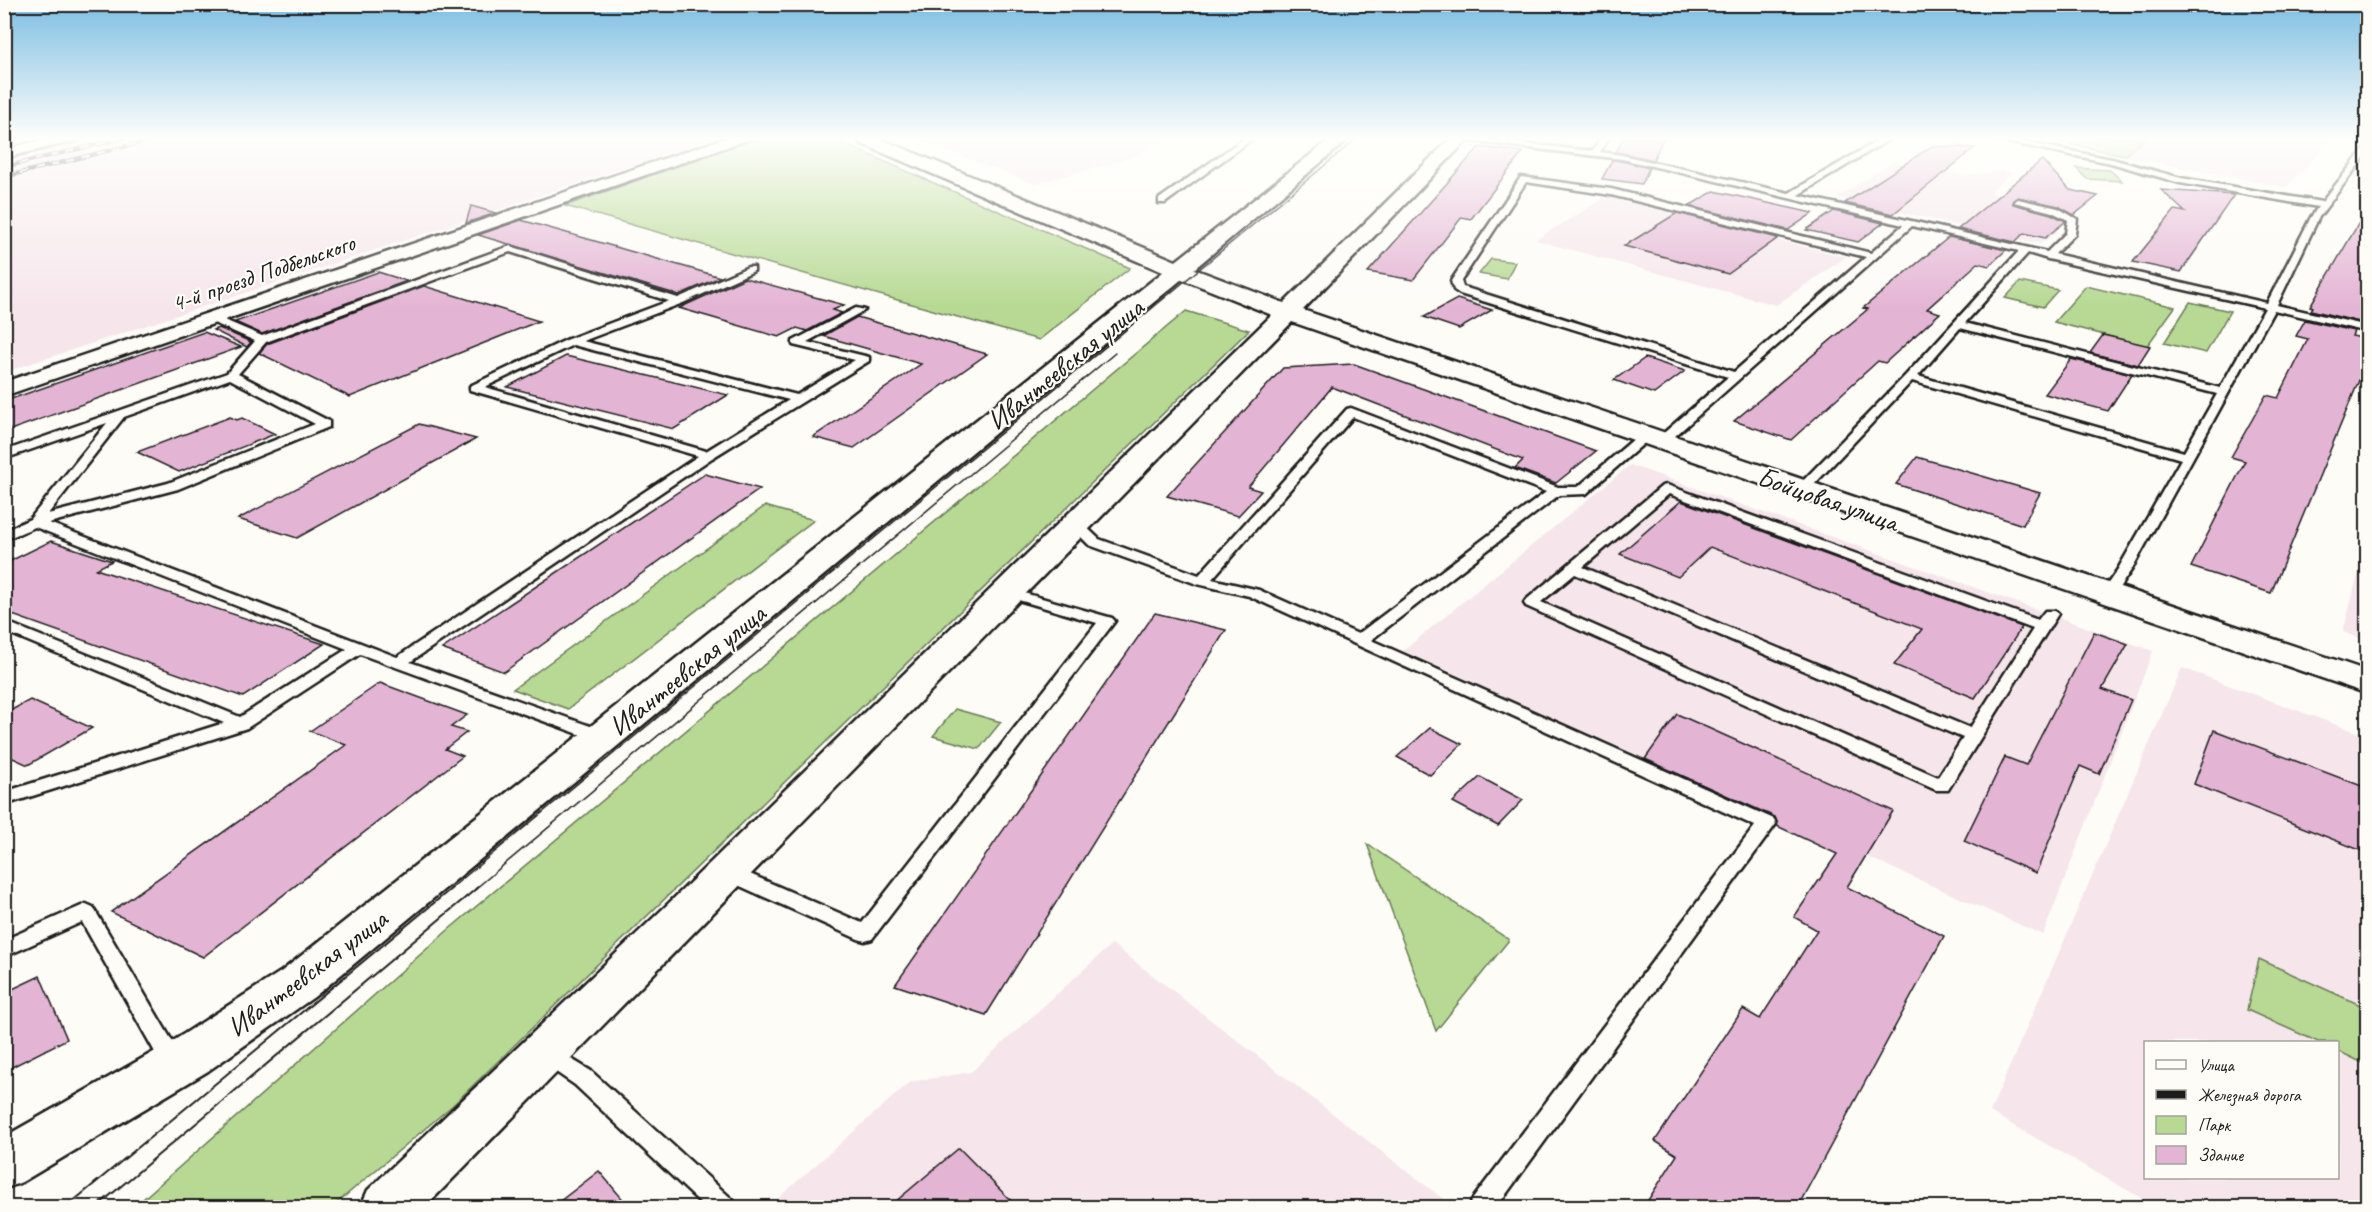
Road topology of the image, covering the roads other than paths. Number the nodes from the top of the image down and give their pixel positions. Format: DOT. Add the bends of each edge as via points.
graph roads {
  1 [pos="576,194"];
  2 [pos="996,194"];
  3 [pos="1172,194"];
  4 [pos="1274,194"];
  5 [pos="1406,194"];
  6 [pos="1514,194"];
  7 [pos="1617,194"];
  8 [pos="1779,194"];
  9 [pos="1794,194"];
  10 [pos="2258,194"];
  11 [pos="2332,194"];
  12 [pos="1790,196"];
  13 [pos="1162,201"];
  14 [pos="2018,202"];
  15 [pos="2324,205"];
  16 [pos="1909,224"];
  17 [pos="2025,251"];
  18 [pos="1873,256"];
  19 [pos="2048,256"];
  20 [pos="752,269"];
  21 [pos="1180,271"];
  22 [pos="679,302"];
  23 [pos="2270,308"];
  24 [pos="860,310"];
  25 [pos="1289,313"];
  26 [pos="211,318"];
  27 [pos="1957,324"];
  28 [pos="2367,329"];
  29 [pos="262,340"];
  30 [pos="572,341"];
  31 [pos="231,375"];
  32 [pos="1736,376"];
  33 [pos="1910,377"];
  34 [pos="4,388"];
  35 [pos="2223,393"];
  36 [pos="797,399"];
  37 [pos="120,414"];
  38 [pos="1654,438"];
  39 [pos="4,454"];
  40 [pos="708,455"];
  41 [pos="2188,457"];
  42 [pos="1801,490"];
  43 [pos="1556,491"];
  44 [pos="35,522"];
  45 [pos="1075,524"];
  46 [pos="4,536"];
  47 [pos="1573,568"];
  48 [pos="1202,580"];
  49 [pos="1006,592"];
  50 [pos="2107,595"];
  51 [pos="4,625"];
  52 [pos="1359,641"];
  53 [pos="360,647"];
  54 [pos="398,663"];
  55 [pos="2367,683"];
  56 [pos="241,724"];
  57 [pos="1972,736"];
  58 [pos="604,737"];
  59 [pos="4,799"];
  60 [pos="726,872"];
  61 [pos="4,949"];
  62 [pos="547,1053"];
  63 [pos="175,1067"];
  64 [pos="4,1165"];
  65 [pos="387,1208"];
  66 [pos="724,1208"];
  67 [pos="1481,1208"];
  1 -- 26 [label="street, 4-й проезд Подбельского"];
  2 -- 21 [label="street, Бойцовая улица"];
  3 -- 13 [label="lane"];
  4 -- 21 [label="street, Ивантеевская улица"];
  5 -- 25 [label="street"];
  6 -- 32 [label="lane" via="1456,281 1458,288"];
  7 -- 18 [label="lane"];
  8 -- 12 [label="lane"];
  9 -- 12 [label="lane"];
  10 -- 15 [label="lane"];
  11 -- 15 [label="lane"];
  12 -- 16 [label="lane"];
  14 -- 19 [label="lane" via="2055,210 2073,219 2070,234"];
  15 -- 23 [label="lane"];
  16 -- 17 [label="lane"];
  16 -- 18 [label="lane"];
  17 -- 19 [label="lane"];
  17 -- 27 [label="lane"];
  18 -- 32 [label="lane"];
  19 -- 23 [label="lane"];
  20 -- 22 [label="lane"];
  21 -- 25 [label="street, Бойцовая улица"];
  21 -- 58 [label="street, Ивантеевская улица"];
  22 -- 29 [label="lane" via="510,249"];
  22 -- 30 [label="lane"];
  23 -- 28 [label="lane"];
  23 -- 35 [label="lane"];
  24 -- 36 [label="lane" via="796,343 865,359"];
  25 -- 38 [label="street, Бойцовая улица"];
  25 -- 45 [label="street"];
  26 -- 29 [label="lane"];
  26 -- 34 [label="street, 4-й проезд Подбельского"];
  27 -- 33 [label="lane"];
  27 -- 35 [label="lane"];
  29 -- 31 [label="lane"];
  30 -- 36 [label="lane"];
  30 -- 40 [label="lane" via="474,388"];
  31 -- 37 [label="lane"];
  31 -- 44 [label="lane" via="325,424 173,486"];
  32 -- 38 [label="lane"];
  33 -- 41 [label="lane"];
  33 -- 42 [label="lane"];
  35 -- 41 [label="lane"];
  36 -- 40 [label="lane"];
  37 -- 39 [label="lane"];
  37 -- 44 [label="lane"];
  38 -- 42 [label="street, Бойцовая улица"];
  38 -- 43 [label="lane" via="1581,491"];
  40 -- 54 [label="lane"];
  41 -- 50 [label="lane"];
  42 -- 50 [label="street, Бойцовая улица"];
  43 -- 48 [label="lane" via="1351,412"];
  43 -- 52 [label="lane"];
  44 -- 46 [label="lane"];
  44 -- 53 [label="lane"];
  45 -- 48 [label="lane" via="1094,542"];
  45 -- 49 [label="street"];
  47 -- 57 [label="lane"];
  47 -- 57 [label="lane" via="1531,603 1942,786"];
  47 -- 57 [label="lane" via="1666,489 2046,621"];
  48 -- 52 [label="lane" via="1254,593"];
  49 -- 60 [label="street"];
  49 -- 60 [label="lane" via="1107,621 865,933"];
  50 -- 55 [label="street, Бойцовая улица"];
  51 -- 56 [label="lane"];
  52 -- 67 [label="lane" via="1767,824"];
  53 -- 54 [label="lane"];
  53 -- 56 [label="lane"];
  54 -- 58 [label="lane"];
  56 -- 59 [label="lane"];
  58 -- 63 [label="street, Ивантеевская улица" via="298,984"];
  60 -- 62 [label="street"];
  61 -- 63 [label="lane" via="86,912"];
  62 -- 65 [label="street"];
  62 -- 66 [label="lane" via="583,1078"];
  63 -- 64 [label="street, Ивантеевская улица"];
}
